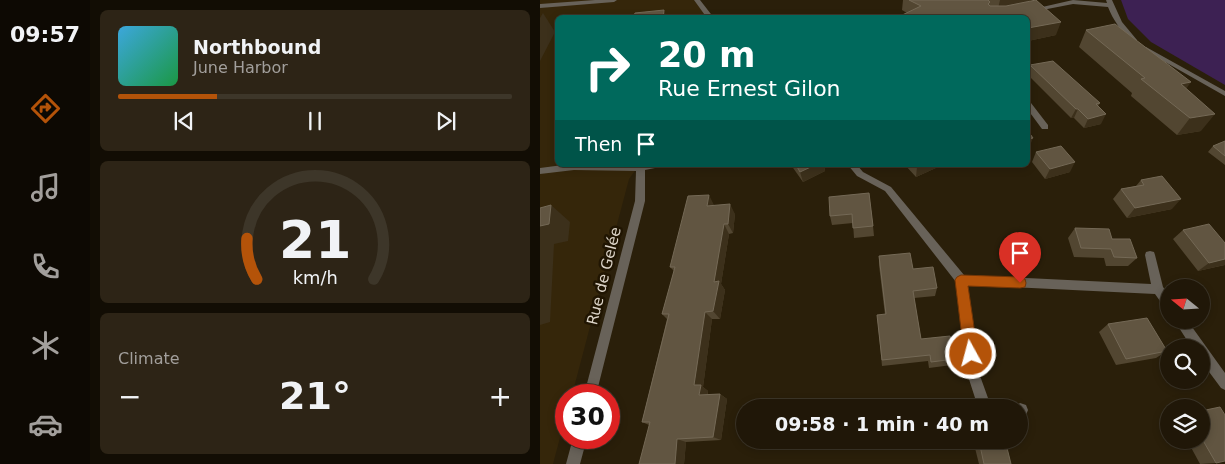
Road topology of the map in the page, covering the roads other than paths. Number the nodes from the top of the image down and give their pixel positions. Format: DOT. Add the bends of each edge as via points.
graph roads {
  1 [pos="614,0"];
  2 [pos="697,0"];
  3 [pos="1109,2"];
  4 [pos="540,6"];
  5 [pos="1024,11"];
  6 [pos="709,15"];
  7 [pos="1225,94"];
  8 [pos="1030,108"];
  9 [pos="1045,127"];
  10 [pos="567,167"];
  11 [pos="643,167"];
  12 [pos="854,167"];
  13 [pos="540,171"];
  14 [pos="1150,255"];
  15 [pos="961,280"];
  16 [pos="1158,289"];
  17 [pos="1160,292"];
  18 [pos="1210,363"];
  19 [pos="593,384"];
  20 [pos="1225,384"];
  21 [pos="979,399"];
  22 [pos="577,449"];
  23 [pos="573,464"];
  1 -- 4 [label="lane"];
  2 -- 6 [label="street"];
  3 -- 5 [label="street" via="1073,2"];
  3 -- 7 [label="street" via="1123,30 1141,46"];
  8 -- 9 [label="street"];
  10 -- 13 [label="street"];
  11 -- 19 [label="street, Rue de Gelée" via="640,201"];
  12 -- 15 [label="street" via="860,174 888,189"];
  14 -- 16 [label="street"];
  15 -- 16 [label="street"];
  15 -- 21 [label="street"];
  16 -- 17 [label="street"];
  18 -- 20 [label="street"];
  22 -- 23 [label="street"];
}
